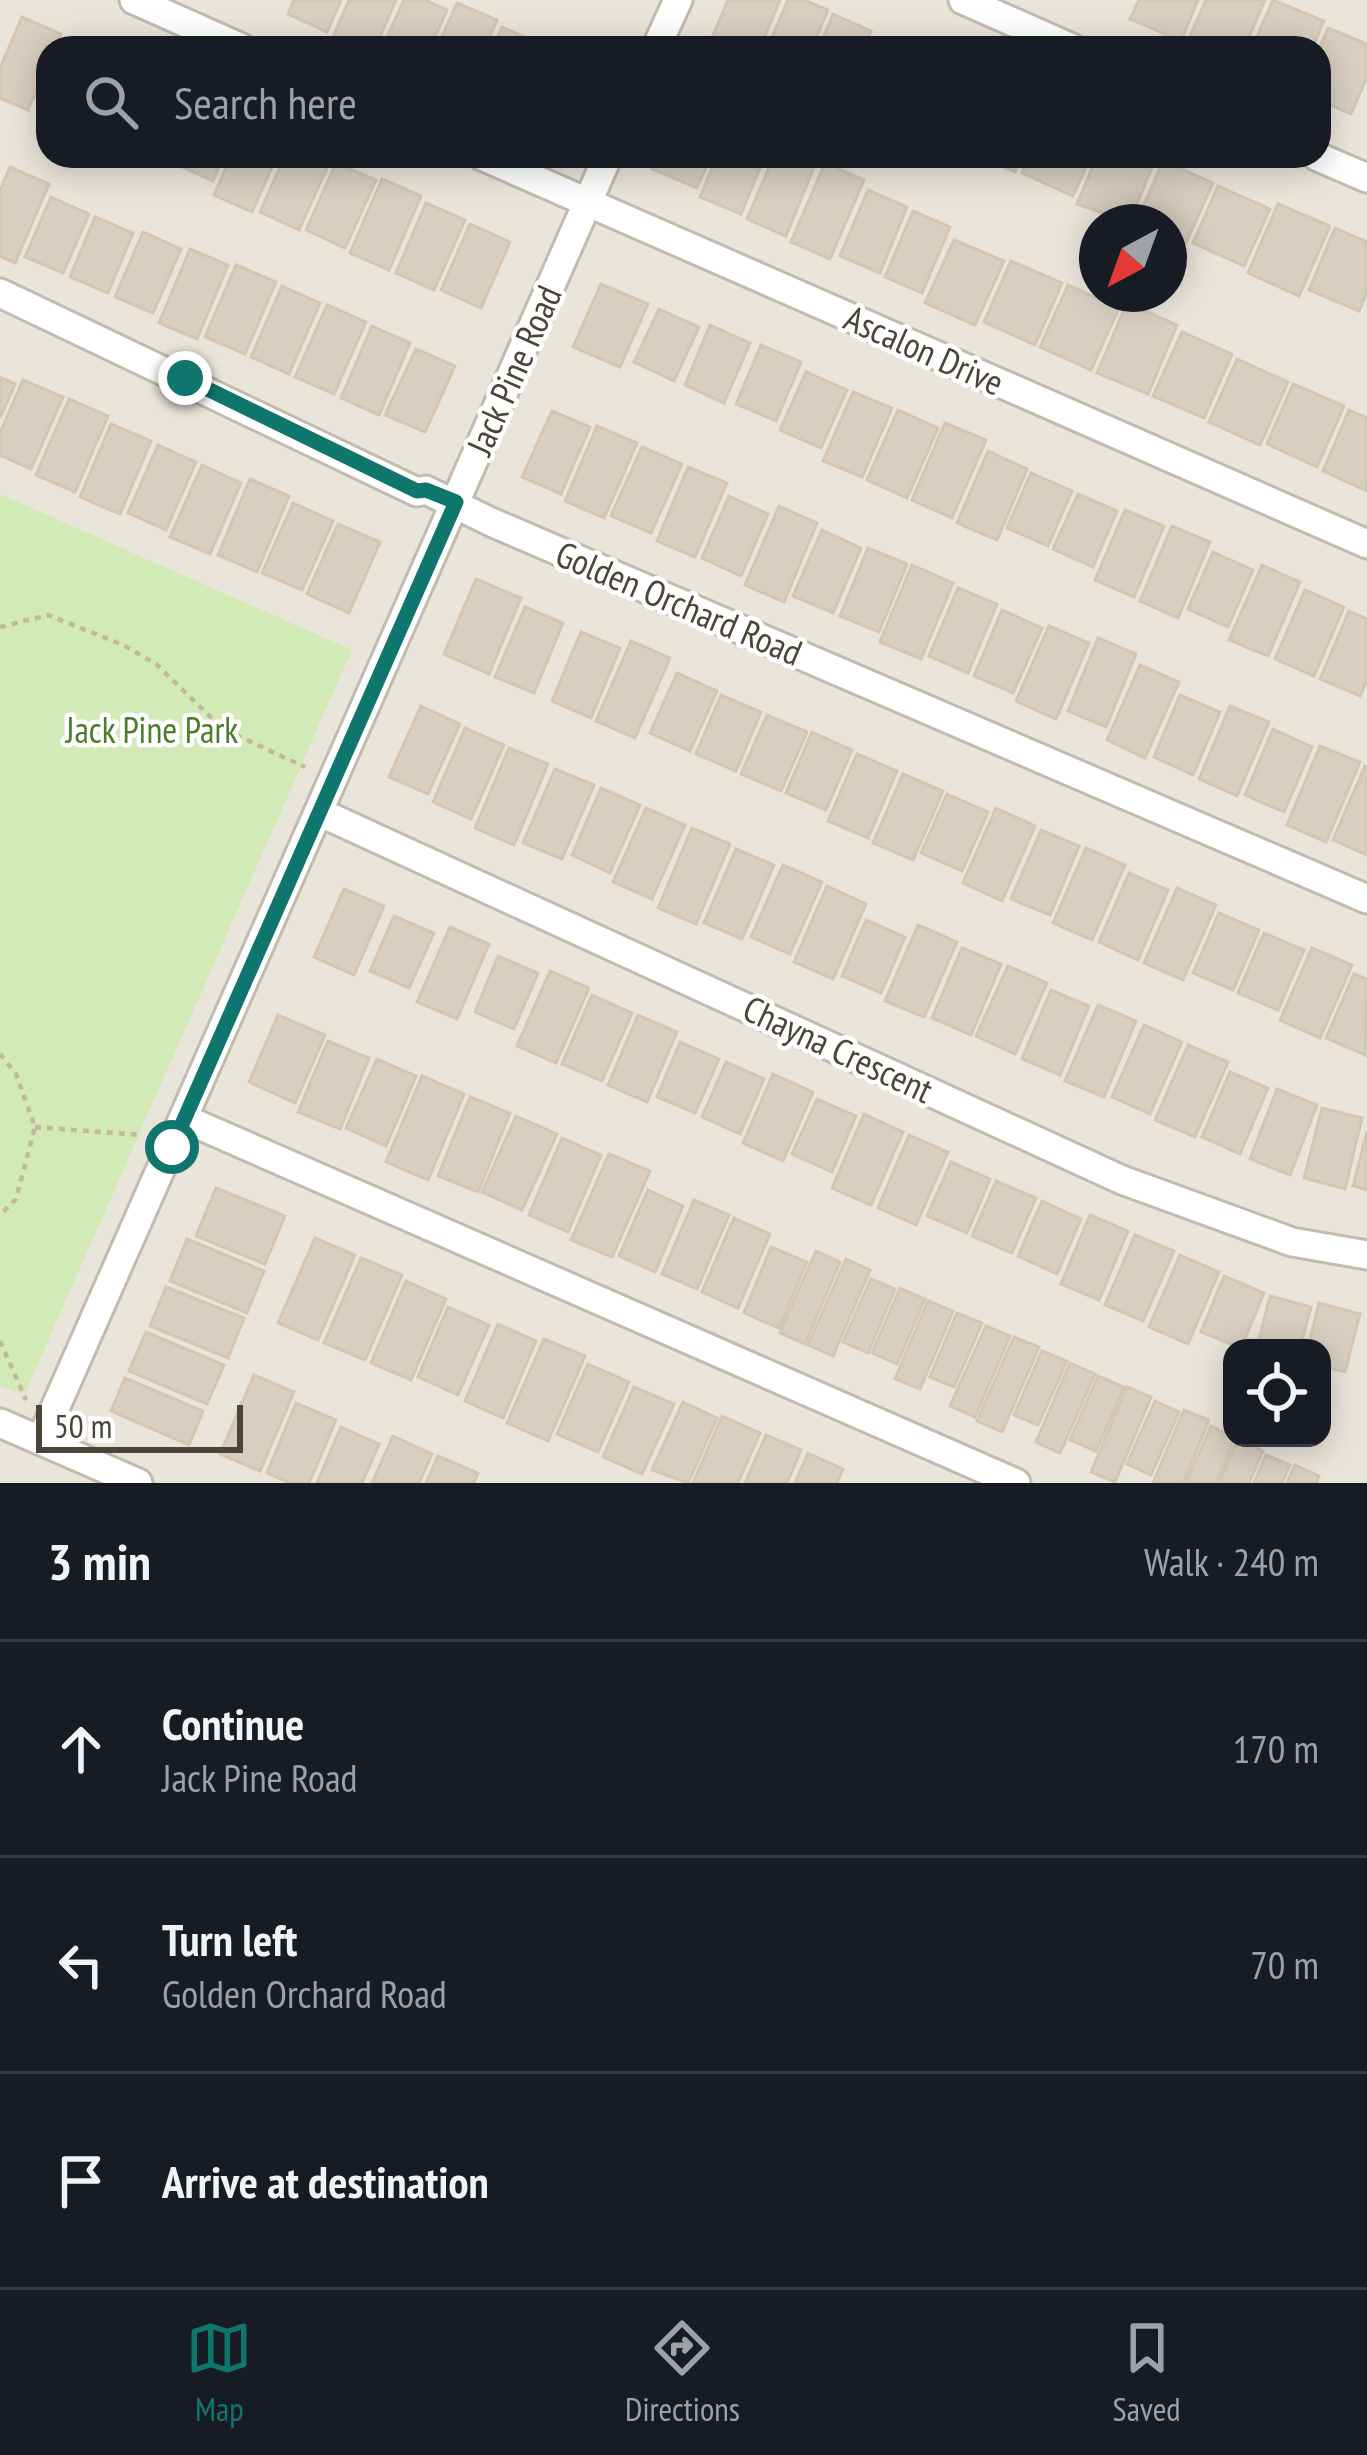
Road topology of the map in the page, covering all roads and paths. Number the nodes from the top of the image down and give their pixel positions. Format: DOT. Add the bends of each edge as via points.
graph roads {
  1 [pos="134,0"];
  2 [pos="678,0"];
  3 [pos="963,0"];
  4 [pos="215,36"];
  5 [pos="662,36"];
  6 [pos="1045,36"];
  7 [pos="1331,162"];
  8 [pos="510,168"];
  9 [pos="603,168"];
  10 [pos="1367,178"];
  11 [pos="588,202"];
  12 [pos="0,293"];
  13 [pos="456,502"];
  14 [pos="1367,544"];
  15 [pos="0,626"];
  16 [pos="304,767"];
  17 [pos="319,812"];
  18 [pos="1367,899"];
  19 [pos="0,1054"];
  20 [pos="185,1119"];
  21 [pos="35,1127"];
  22 [pos="142,1135"];
  23 [pos="0,1216"];
  24 [pos="1367,1255"];
  25 [pos="0,1341"];
  26 [pos="26,1400"];
  27 [pos="0,1423"];
  28 [pos="41,1440"];
  29 [pos="138,1483"];
  30 [pos="1016,1483"];
  1 -- 4 [label="street"];
  2 -- 5 [label="street"];
  3 -- 6 [label="street"];
  7 -- 10 [label="street"];
  8 -- 11 [label="street, Ascalon Drive"];
  9 -- 11 [label="street, Jack Pine Road"];
  11 -- 13 [label="street, Jack Pine Road"];
  11 -- 14 [label="street, Ascalon Drive"];
  12 -- 13 [label="street, Golden Orchard Road" via="417,491"];
  13 -- 17 [label="street, Jack Pine Road"];
  13 -- 18 [label="street, Golden Orchard Road"];
  15 -- 16 [label="path" via="48,615 123,645 155,664 223,729"];
  17 -- 20 [label="street, Jack Pine Road"];
  17 -- 24 [label="street, Chayna Crescent" via="1122,1180 1292,1243"];
  19 -- 21 [label="path"];
  20 -- 28 [label="street, Jack Pine Road"];
  20 -- 30 [label="street"];
  21 -- 22 [label="path"];
  21 -- 23 [label="path" via="16,1199"];
  25 -- 26 [label="path"];
  27 -- 28 [label="street"];
  28 -- 29 [label="street"];
}
